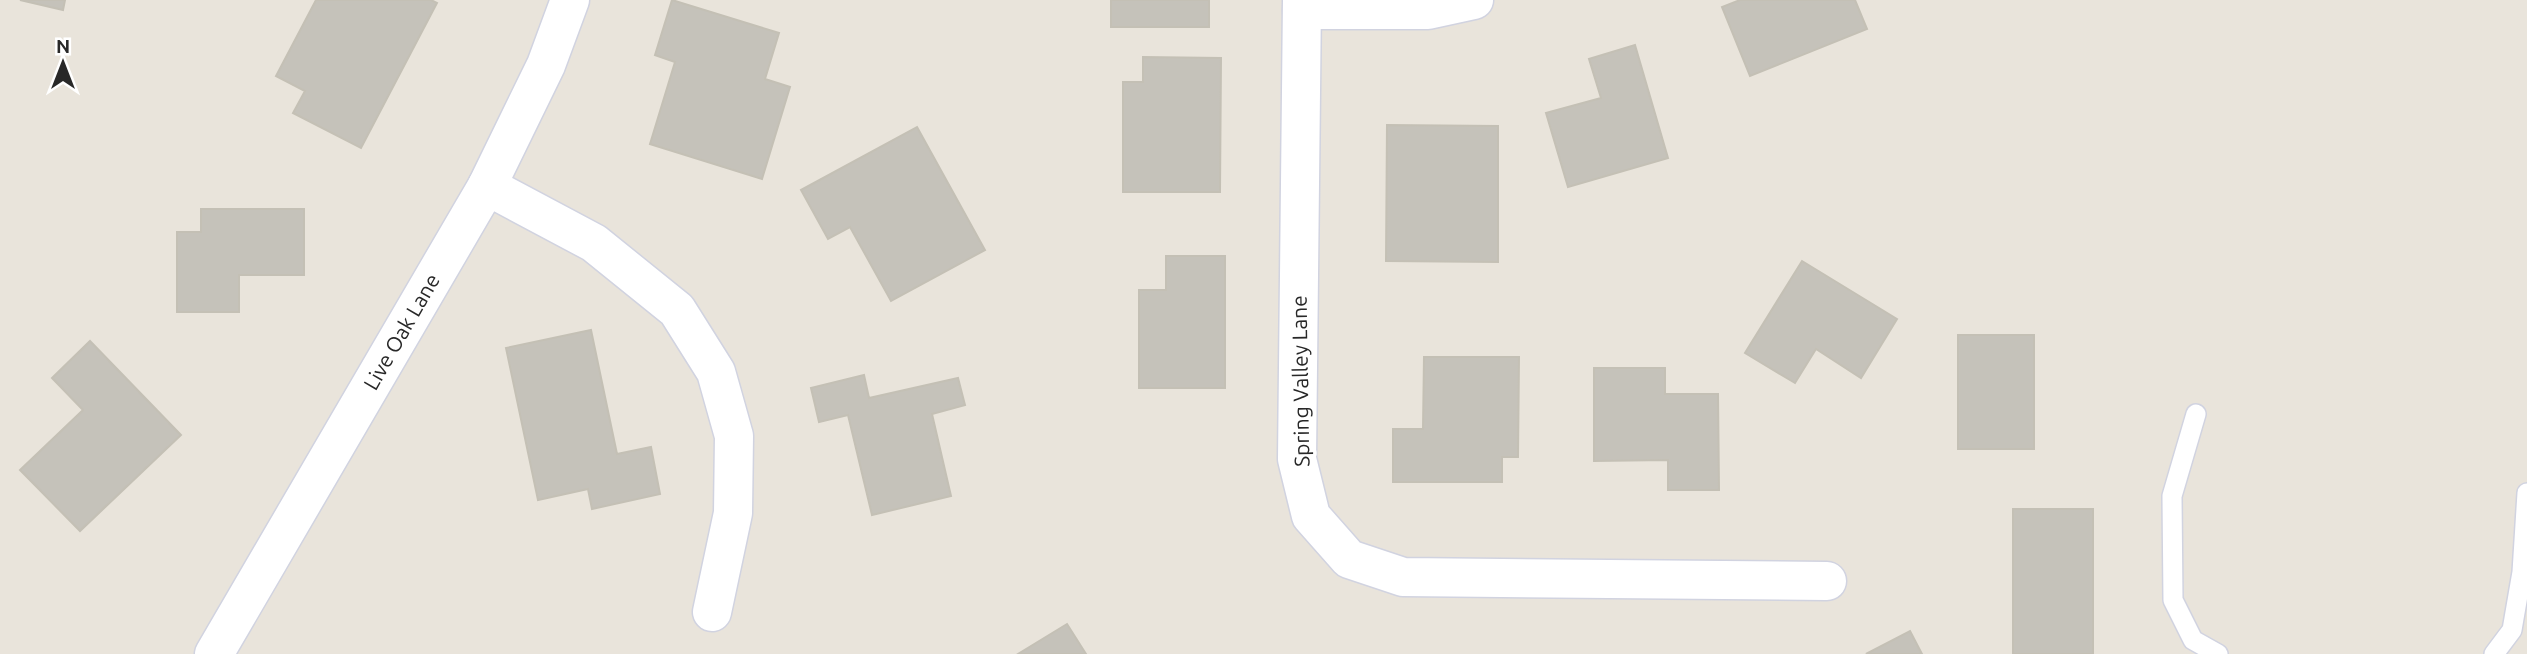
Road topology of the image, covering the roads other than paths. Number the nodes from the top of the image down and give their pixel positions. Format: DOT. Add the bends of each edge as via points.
graph roads {
  1 [pos="570,0"];
  2 [pos="1474,0"];
  3 [pos="1302,5"];
  4 [pos="487,186"];
  5 [pos="2196,414"];
  6 [pos="2527,493"];
  7 [pos="1827,581"];
  8 [pos="712,612"];
  9 [pos="214,654"];
  10 [pos="2218,654"];
  11 [pos="2494,654"];
  1 -- 4 [label="street, Live Oak Lane" via="547,65"];
  2 -- 3 [label="street" via="1428,10"];
  3 -- 7 [label="street, Spring Valley Lane" via="1297,459 1311,516 1349,559 1403,577"];
  4 -- 8 [label="street" via="594,243 677,310 716,372 734,436 733,513"];
  4 -- 9 [label="street, Live Oak Lane"];
  5 -- 10 [label="lane" via="2172,496 2173,600 2193,640"];
  6 -- 11 [label="lane" via="2522,572 2512,630"];
}
